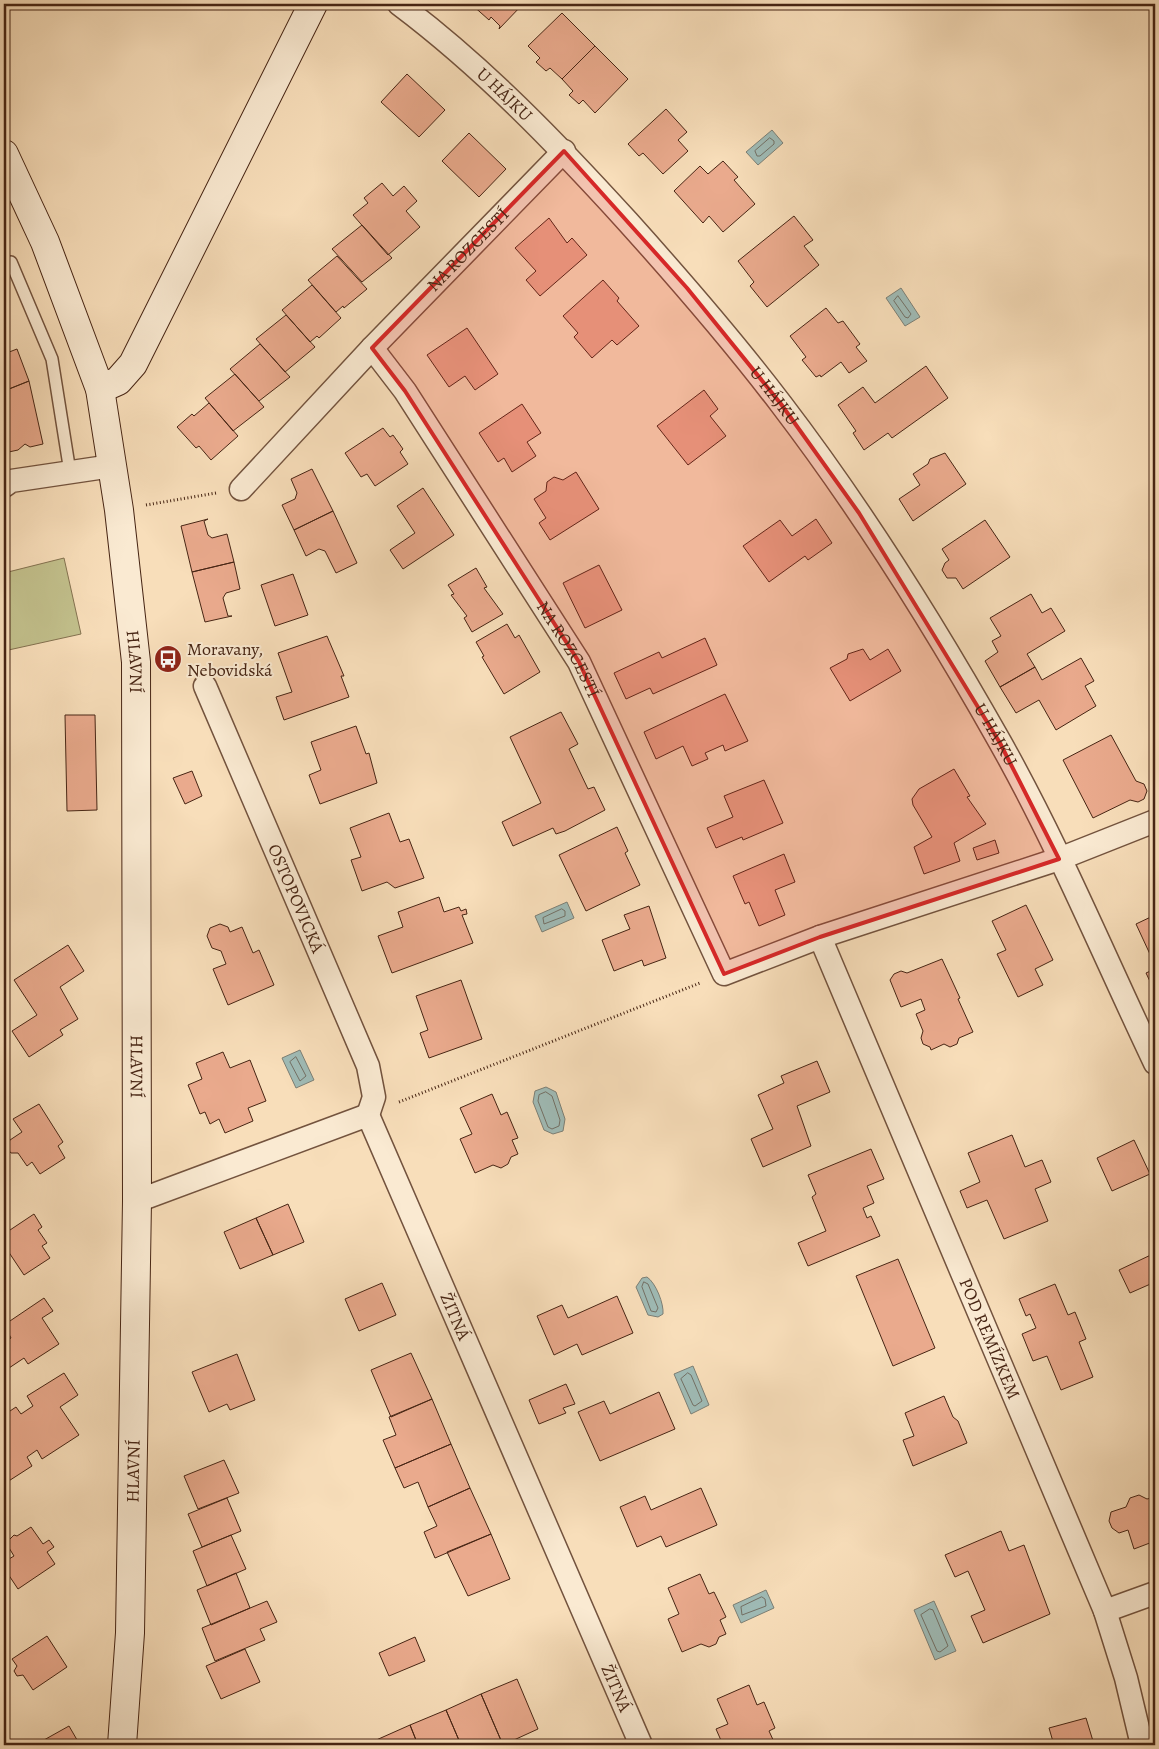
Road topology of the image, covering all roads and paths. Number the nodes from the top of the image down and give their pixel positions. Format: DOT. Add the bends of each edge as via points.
graph roads {
  1 [pos="313,4"];
  2 [pos="399,4"];
  3 [pos="564,151"];
  4 [pos="4,154"];
  5 [pos="11,262"];
  6 [pos="372,348"];
  7 [pos="100,389"];
  8 [pos="112,466"];
  9 [pos="70,472"];
  10 [pos="4,486"];
  11 [pos="241,489"];
  12 [pos="118,510"];
  13 [pos="205,686"];
  14 [pos="1155,821"];
  15 [pos="1059,859"];
  16 [pos="820,937"];
  17 [pos="724,974"];
  18 [pos="1155,1063"];
  19 [pos="368,1115"];
  20 [pos="137,1200"];
  21 [pos="1155,1593"];
  22 [pos="1105,1611"];
  23 [pos="122,1745"];
  24 [pos="641,1745"];
  25 [pos="1142,1745"];
  1 -- 7 [label="street" via="133,364 118,381"];
  2 -- 3 [label="street, U HÁJKU" via="444,39"];
  3 -- 6 [label="street, NA ROZCESTÍ"];
  3 -- 15 [label="street, U HÁJKU" via="687,288 781,404 859,513 928,620 1000,743"];
  4 -- 7 [label="street, HLAVNÍ" via="45,242"];
  5 -- 9 [label="lane" via="52,359"];
  6 -- 11 [label="street, NA ROZCESTÍ"];
  6 -- 17 [label="street, NA ROZCESTÍ" via="405,391 578,662"];
  7 -- 8 [label="street, HLAVNÍ"];
  8 -- 9 [label="street"];
  8 -- 12 [label="street, HLAVNÍ"];
  9 -- 10 [label="street" via="11,481"];
  11 -- 12 [label="path"];
  12 -- 20 [label="street, HLAVNÍ" via="136,662"];
  13 -- 19 [label="street, OSTOPOVICKÁ" via="368,1066 374,1097"];
  14 -- 15 [label="street"];
  15 -- 16 [label="street"];
  15 -- 18 [label="street, U HÁJKU"];
  16 -- 17 [label="street"];
  16 -- 22 [label="street, POD REMÍZKEM"];
  17 -- 19 [label="path"];
  19 -- 20 [label="street"];
  19 -- 24 [label="street, ŽITNÁ"];
  20 -- 23 [label="street, HLAVNÍ" via="130,1632"];
  21 -- 22 [label="street"];
  22 -- 25 [label="street, POD REMÍZKEM"];
}
